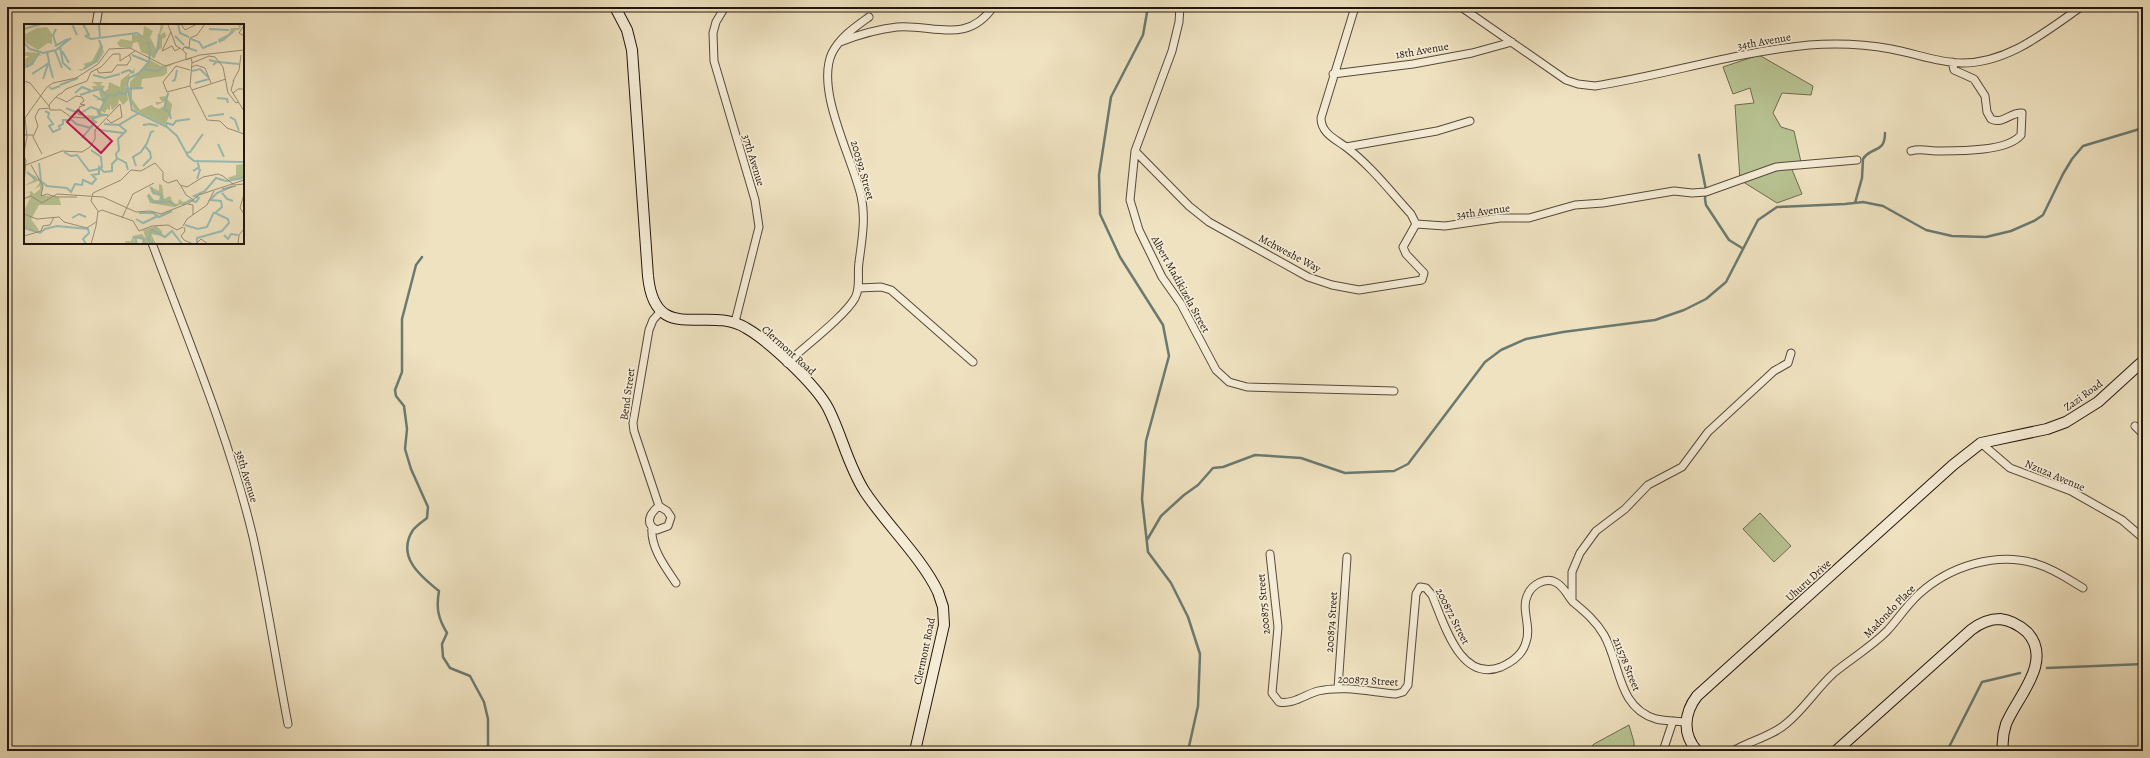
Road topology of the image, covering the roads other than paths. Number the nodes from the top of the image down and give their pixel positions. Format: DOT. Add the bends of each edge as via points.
graph roads {
  1 [pos="99,7"];
  2 [pos="615,7"];
  3 [pos="726,7"];
  4 [pos="993,7"];
  5 [pos="1180,7"];
  6 [pos="1354,7"];
  7 [pos="1461,7"];
  8 [pos="2081,7"];
  9 [pos="869,17"];
  10 [pos="96,24"];
  11 [pos="840,42"];
  12 [pos="1512,42"];
  13 [pos="1952,62"];
  14 [pos="1333,74"];
  15 [pos="1470,121"];
  16 [pos="1346,146"];
  17 [pos="1135,151"];
  18 [pos="1911,151"];
  19 [pos="1857,160"];
  20 [pos="1416,224"];
  21 [pos="152,244"];
  22 [pos="859,288"];
  23 [pos="661,310"];
  24 [pos="735,322"];
  25 [pos="1791,353"];
  26 [pos="2143,361"];
  27 [pos="973,362"];
  28 [pos="787,363"];
  29 [pos="1394,391"];
  30 [pos="2135,426"];
  31 [pos="2143,434"];
  32 [pos="1981,443"];
  33 [pos="659,506"];
  34 [pos="652,527"];
  35 [pos="2143,538"];
  36 [pos="1270,554"];
  37 [pos="1347,558"];
  38 [pos="676,584"];
  39 [pos="1418,588"];
  40 [pos="2082,588"];
  41 [pos="1564,589"];
  42 [pos="1572,601"];
  43 [pos="1272,676"];
  44 [pos="1338,688"];
  45 [pos="1673,721"];
  46 [pos="1686,722"];
  47 [pos="288,724"];
  48 [pos="915,751"];
  49 [pos="1663,751"];
  50 [pos="1697,751"];
  51 [pos="1733,751"];
  52 [pos="1836,751"];
  53 [pos="2003,751"];
  1 -- 10 [label="street"];
  2 -- 23 [label="street, Clermont Road" via="627,30 632,50 649,289 653,301"];
  3 -- 24 [label="street, 37th Avenue" via="716,22 713,33 714,61 755,200 759,227"];
  4 -- 11 [label="street" via="977,24 964,28 946,30 897,27"];
  5 -- 17 [label="street, Albert Madikizela Street" via="1172,51"];
  6 -- 14 [label="street"];
  7 -- 12 [label="street, 34th Avenue"];
  8 -- 13 [label="street, 34th Avenue" via="2048,32 2020,47 1976,62"];
  9 -- 11 [label="street, 200392 Street" via="847,33"];
  11 -- 22 [label="street, 200392 Street" via="829,61 827,78 833,109 861,197 863,221 858,267"];
  12 -- 13 [label="street, 34th Avenue" via="1566,80 1585,85 1604,84 1773,50 1816,45 1876,46"];
  12 -- 14 [label="street, 18th Avenue" via="1472,53 1413,64"];
  13 -- 18 [label="street" via="1954,70 1974,79 1985,96 1987,112 1991,119 2000,121 2022,113 2021,135 2008,145 1935,151 1921,148"];
  14 -- 16 [label="street" via="1321,123 1325,131"];
  15 -- 16 [label="street" via="1437,131"];
  16 -- 20 [label="street" via="1367,165 1411,214"];
  17 -- 20 [label="street, Mchweshe Way" via="1209,222 1308,277 1332,285 1368,289 1422,280 1424,273 1406,254 1403,247"];
  17 -- 29 [label="street, Albert Madikizela Street" via="1130,200 1139,230 1162,277 1181,304 1208,359 1220,376 1229,382 1247,387"];
  19 -- 20 [label="street, 34th Avenue" via="1776,167 1706,192 1674,191 1575,205 1535,217 1500,218 1445,226"];
  21 -- 47 [label="street, 38th Avenue" via="194,353 246,514 258,563"];
  22 -- 27 [label="street" via="881,287 891,290"];
  22 -- 28 [label="street" via="845,310"];
  23 -- 24 [label="street, Clermont Road" via="679,320 713,319"];
  23 -- 33 [label="street, Bend Street" via="649,330 633,423"];
  24 -- 28 [label="street, Clermont Road" via="756,335"];
  25 -- 42 [label="street" via="1788,363 1769,375 1708,432 1686,463 1648,485 1625,509 1596,531 1580,553 1572,572"];
  26 -- 32 [label="street, Zazi Road" via="2098,402 2066,422 2040,431"];
  28 -- 48 [label="street, Clermont Road" via="824,401 861,485 935,584 941,599 944,625"];
  30 -- 31 [label="street"];
  32 -- 35 [label="street, Nzuza Avenue" via="2010,468 2071,492 2122,520"];
  32 -- 46 [label="street, Uhuru Drive" via="1947,470 1698,696 1688,712"];
  33 -- 34 [label="street" via="650,516"];
  33 -- 34 [label="street, Bend Street" via="670,514 670,523 660,530"];
  34 -- 38 [label="street" via="652,536 660,558"];
  36 -- 43 [label="street, 200875 Street" via="1278,627"];
  37 -- 44 [label="street, 200874 Street"];
  39 -- 41 [label="street, 200872 Street" via="1423,586 1432,595 1462,658 1477,668 1490,670 1513,661 1525,646 1528,633 1525,604 1530,590 1538,583 1549,580"];
  39 -- 44 [label="street, 200873 Street" via="1406,689 1396,694"];
  40 -- 51 [label="street, Madondo Place" via="2038,564 2009,558 1994,559 1948,574 1920,594 1873,644 1835,672 1787,723 1765,737"];
  41 -- 42 [label="street, 211578 Street"];
  42 -- 45 [label="street, 211578 Street" via="1593,620 1604,636 1622,686 1632,704 1658,719"];
  43 -- 44 [label="street, 200873 Street" via="1272,693 1276,700 1283,702"];
  45 -- 46 [label="street, 211578 Street"];
  45 -- 49 [label="street"];
  46 -- 50 [label="street" via="1690,741"];
  52 -- 53 [label="street" via="1971,630 1985,621 1998,619 2021,627 2034,643 2036,655 2036,667 2006,725 2002,740"];
}
